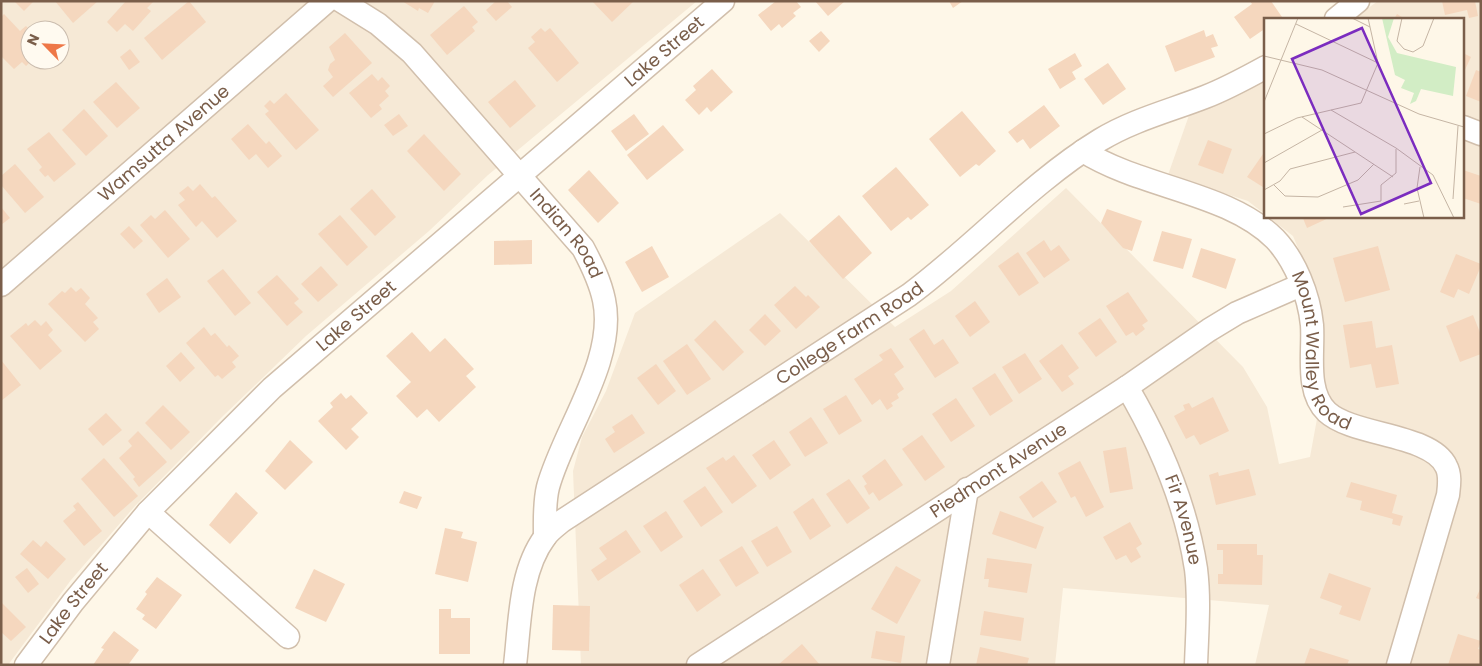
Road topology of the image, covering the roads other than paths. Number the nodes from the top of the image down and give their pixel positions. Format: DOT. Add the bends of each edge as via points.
graph roads {
  1 [pos="327,1"];
  2 [pos="341,1"];
  3 [pos="723,1"];
  4 [pos="1358,1"];
  5 [pos="1337,18"];
  6 [pos="1264,67"];
  7 [pos="1464,128"];
  8 [pos="1481,134"];
  9 [pos="1083,151"];
  10 [pos="520,174"];
  11 [pos="1,284"];
  12 [pos="1301,285"];
  13 [pos="1127,387"];
  14 [pos="967,489"];
  15 [pos="148,512"];
  16 [pos="545,536"];
  17 [pos="288,637"];
  18 [pos="26,665"];
  19 [pos="515,665"];
  20 [pos="698,665"];
  21 [pos="938,665"];
  22 [pos="1196,665"];
  23 [pos="1398,665"];
  1 -- 11 [label="street, Wamsutta Avenue"];
  2 -- 10 [label="street, Indian Road" via="378,24 412,53"];
  3 -- 10 [label="street, Lake Street"];
  4 -- 5 [label="street"];
  6 -- 9 [label="street, College Farm Road" via="1206,97 1126,126"];
  7 -- 8 [label="street"];
  9 -- 12 [label="street, Mount Walley Road" via="1120,171 1215,203 1253,221 1283,250"];
  9 -- 16 [label="street, College Farm Road" via="909,295 584,506"];
  10 -- 15 [label="street, Lake Street" via="272,388"];
  10 -- 16 [label="street, Indian Road" via="582,248 596,273 605,302 599,363 548,488"];
  12 -- 13 [label="street, Piedmont Avenue" via="1237,313"];
  12 -- 23 [label="street, Mount Walley Road" via="1312,324 1314,387 1322,407 1348,424 1428,450 1442,460 1448,472 1448,495"];
  13 -- 14 [label="street, Piedmont Avenue"];
  13 -- 22 [label="street, Fir Avenue" via="1152,428 1179,500 1196,568"];
  14 -- 20 [label="street, Piedmont Avenue"];
  14 -- 21 [label="street"];
  15 -- 17 [label="street"];
  15 -- 18 [label="street, Lake Street" via="73,602"];
  16 -- 19 [label="street, College Farm Road" via="533,558 526,584"];
}
